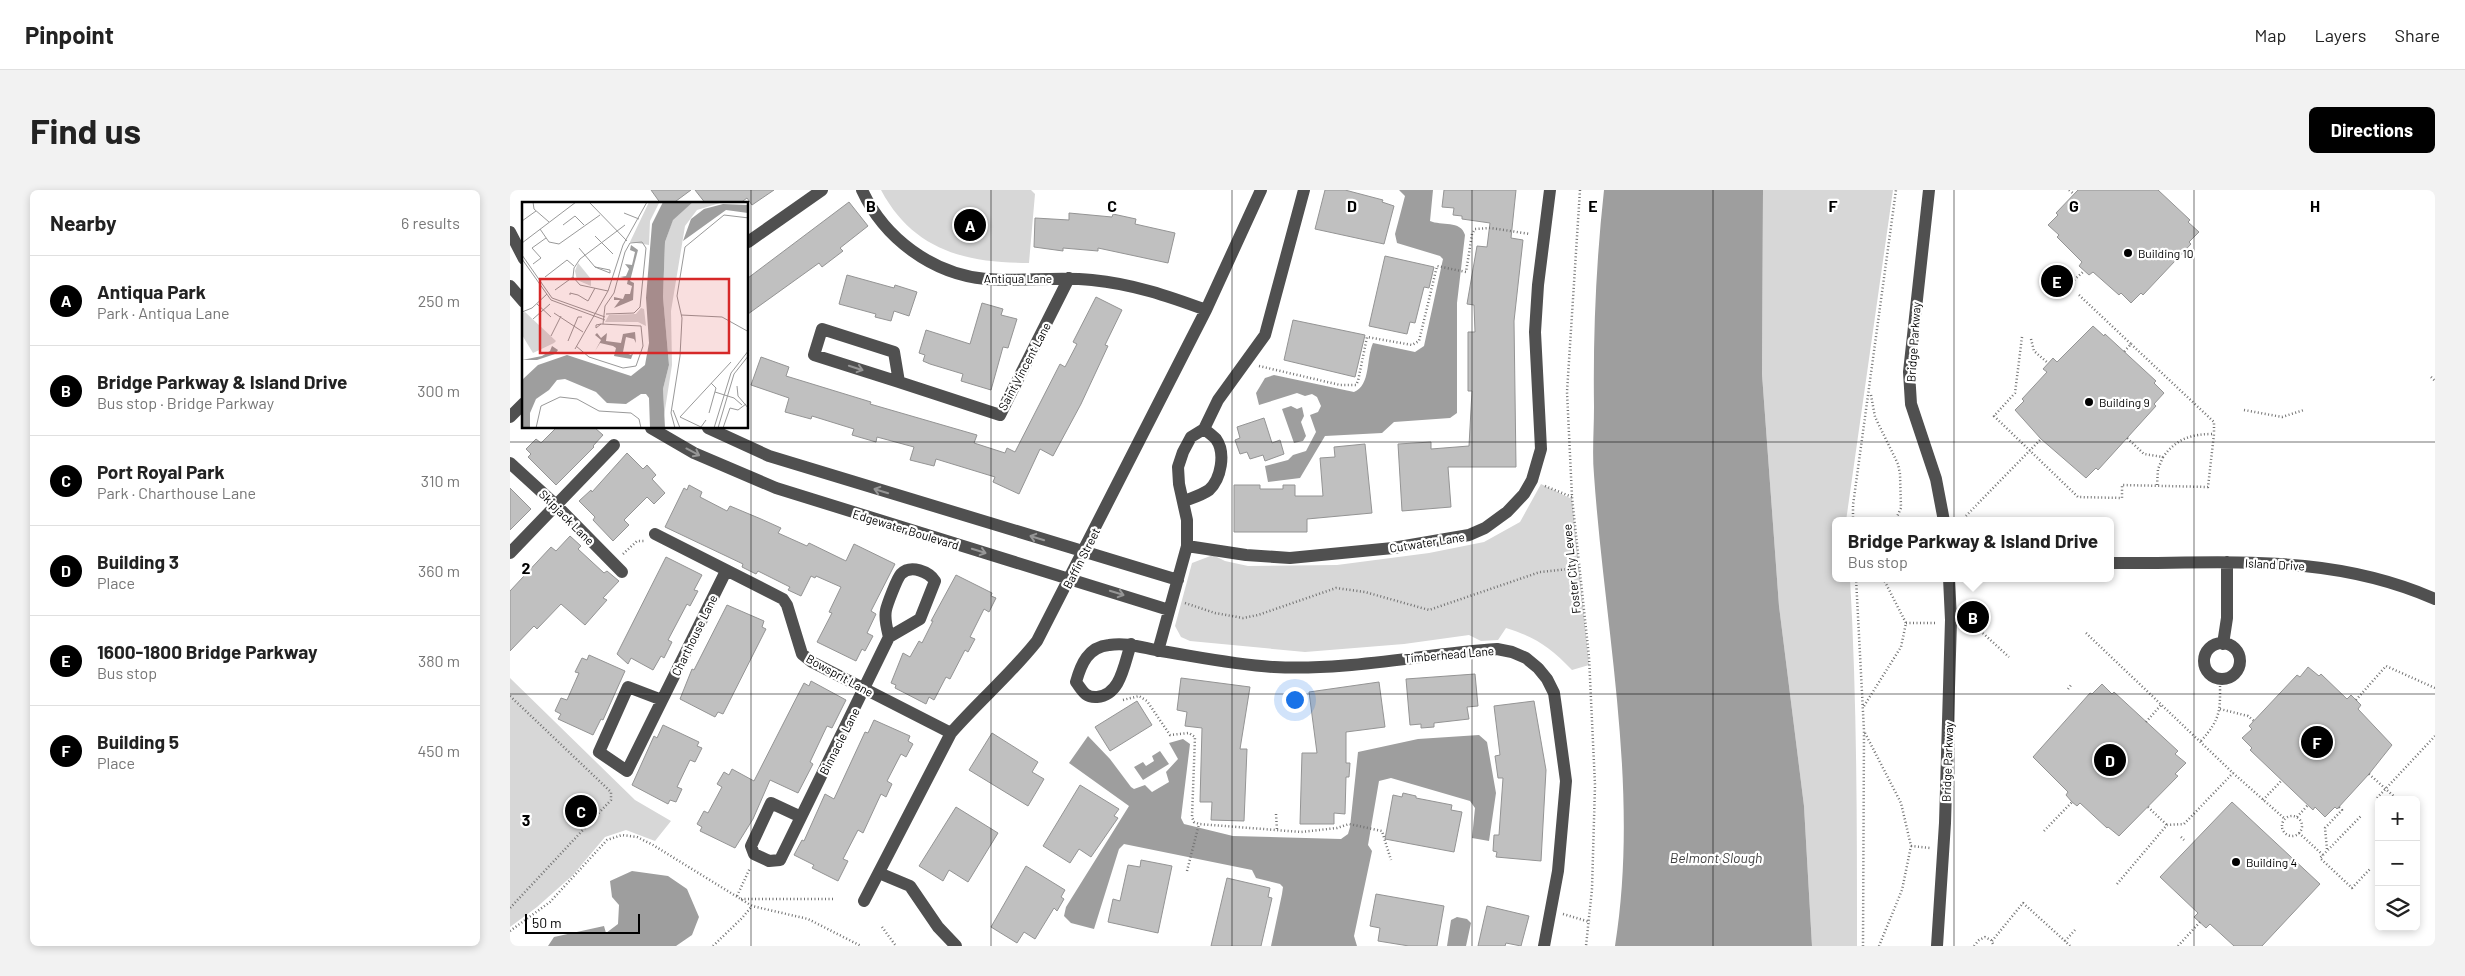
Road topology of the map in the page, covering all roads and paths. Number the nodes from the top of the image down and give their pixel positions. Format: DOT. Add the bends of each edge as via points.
graph roads {
  1 [pos="822,190"];
  2 [pos="862,190"];
  3 [pos="1261,190"];
  4 [pos="1304,190"];
  5 [pos="1550,190"];
  6 [pos="1580,190"];
  7 [pos="1896,190"];
  8 [pos="1929,190"];
  9 [pos="2069,190"];
  10 [pos="2074,194"];
  11 [pos="510,232"];
  12 [pos="1544,236"];
  13 [pos="749,241"];
  14 [pos="522,255"];
  15 [pos="2084,271"];
  16 [pos="1069,278"];
  17 [pos="2074,280"];
  18 [pos="510,286"];
  19 [pos="2079,295"];
  20 [pos="522,300"];
  21 [pos="1206,310"];
  22 [pos="2022,337"];
  23 [pos="2031,339"];
  24 [pos="2131,344"];
  25 [pos="2124,352"];
  26 [pos="1246,362"];
  27 [pos="2048,363"];
  28 [pos="2431,377"];
  29 [pos="2435,381"];
  30 [pos="899,382"];
  31 [pos="1870,391"];
  32 [pos="522,405"];
  33 [pos="2244,410"];
  34 [pos="2304,410"];
  35 [pos="510,417"];
  36 [pos="653,429"];
  37 [pos="710,429"];
  38 [pos="1204,429"];
  39 [pos="2214,434"];
  40 [pos="2127,438"];
  41 [pos="2041,439"];
  42 [pos="614,445"];
  43 [pos="2030,451"];
  44 [pos="2162,457"];
  45 [pos="510,463"];
  46 [pos="1532,480"];
  47 [pos="2157,485"];
  48 [pos="1572,497"];
  49 [pos="1184,501"];
  50 [pos="557,506"];
  51 [pos="1853,517"];
  52 [pos="1897,517"];
  53 [pos="1943,517"];
  54 [pos="1965,517"];
  55 [pos="655,534"];
  56 [pos="1188,546"];
  57 [pos="1084,552"];
  58 [pos="510,553"];
  59 [pos="2227,562"];
  60 [pos="2114,563"];
  61 [pos="617,568"];
  62 [pos="1580,568"];
  63 [pos="726,571"];
  64 [pos="1070,579"];
  65 [pos="1178,580"];
  66 [pos="1856,582"];
  67 [pos="1885,582"];
  68 [pos="1949,582"];
  69 [pos="2435,599"];
  70 [pos="1170,604"];
  71 [pos="1906,623"];
  72 [pos="1950,624"];
  73 [pos="2086,633"];
  74 [pos="890,638"];
  75 [pos="1131,644"];
  76 [pos="2223,644"];
  77 [pos="1158,651"];
  78 [pos="2009,657"];
  79 [pos="2220,679"];
  80 [pos="2071,685"];
  81 [pos="2068,688"];
  82 [pos="2435,688"];
  83 [pos="1114,689"];
  84 [pos="864,690"];
  85 [pos="510,696"];
  86 [pos="662,700"];
  87 [pos="2356,700"];
  88 [pos="2161,705"];
  89 [pos="1864,707"];
  90 [pos="2220,710"];
  91 [pos="2146,722"];
  92 [pos="2254,722"];
  93 [pos="1864,731"];
  94 [pos="952,733"];
  95 [pos="2435,736"];
  96 [pos="2201,741"];
  97 [pos="2233,772"];
  98 [pos="2369,774"];
  99 [pos="2282,780"];
  100 [pos="2386,789"];
  101 [pos="2379,796"];
  102 [pos="2394,796"];
  103 [pos="2263,800"];
  104 [pos="2072,802"];
  105 [pos="2308,805"];
  106 [pos="2148,807"];
  107 [pos="2339,807"];
  108 [pos="1276,814"];
  109 [pos="2361,816"];
  110 [pos="801,817"];
  111 [pos="2297,818"];
  112 [pos="2285,819"];
  113 [pos="1199,825"];
  114 [pos="2167,825"];
  115 [pos="1277,830"];
  116 [pos="2044,831"];
  117 [pos="2299,833"];
  118 [pos="2181,837"];
  119 [pos="2184,840"];
  120 [pos="1912,846"];
  121 [pos="1944,849"];
  122 [pos="2328,850"];
  123 [pos="2323,855"];
  124 [pos="1391,860"];
  125 [pos="750,868"];
  126 [pos="2370,869"];
  127 [pos="1187,871"];
  128 [pos="879,873"];
  129 [pos="2117,884"];
  130 [pos="737,896"];
  131 [pos="741,899"];
  132 [pos="835,899"];
  133 [pos="864,901"];
  134 [pos="752,906"];
  135 [pos="510,908"];
  136 [pos="1552,911"];
  137 [pos="1590,922"];
  138 [pos="2200,922"];
  139 [pos="882,927"];
  140 [pos="2075,930"];
  141 [pos="510,931"];
  142 [pos="1992,941"];
  143 [pos="2065,941"];
  144 [pos="714,946"];
  145 [pos="861,946"];
  146 [pos="896,946"];
  147 [pos="956,946"];
  148 [pos="1544,946"];
  149 [pos="1586,946"];
  150 [pos="1863,946"];
  151 [pos="1879,946"];
  152 [pos="1937,946"];
  153 [pos="1974,946"];
  154 [pos="1994,946"];
  155 [pos="2070,946"];
  156 [pos="2178,946"];
  1 -- 13 [label="street"];
  2 -- 16 [label="street, Antiqua Lane" via="876,215 896,238 929,262 986,279"];
  3 -- 21 [label="street, Baffin Street"];
  4 -- 26 [label="street" via="1265,336"];
  5 -- 12 [label="street, Cutwater Lane"];
  6 -- 48 [label="path, Foster City Levee" via="1567,392"];
  7 -- 31 [label="path"];
  8 -- 53 [label="street, Bridge Parkway" via="1909,372 1912,404 1936,479"];
  9 -- 10 [label="path"];
  11 -- 14 [label="street"];
  12 -- 26 [label="path" via="1491,228 1474,229 1466,272 1437,266 1419,341 1412,345 1367,337 1356,385 1340,385"];
  12 -- 46 [label="street, Cutwater Lane" via="1535,332 1541,449"];
  15 -- 17 [label="path"];
  16 -- 21 [label="street, Antiqua Lane" via="1149,289"];
  16 -- 30 [label="street, Saint Vincent Lane" via="1000,415"];
  18 -- 20 [label="street"];
  19 -- 24 [label="path"];
  21 -- 57 [label="street, Baffin Street"];
  22 -- 43 [label="path" via="2015,393 1994,416"];
  23 -- 27 [label="path" via="2034,351"];
  24 -- 25 [label="path"];
  24 -- 39 [label="path" via="2214,422"];
  26 -- 38 [label="street" via="1218,400"];
  28 -- 29 [label="path"];
  30 -- 30 [label="street, Saint Vincent Lane, one-way" via="894,352 822,329 814,355"];
  31 -- 51 [label="path"];
  31 -- 52 [label="path" via="1875,417 1898,464 1901,508"];
  32 -- 35 [label="street"];
  33 -- 34 [label="path" via="2282,417"];
  36 -- 64 [label="street, Edgewater Boulevard, one-way" via="694,453 776,488"];
  57 -- 37 [label="street, one-way" via="769,456"];
  38 -- 49 [label="street" via="1190,437 1178,468"];
  38 -- 49 [label="street" via="1220,449 1219,472 1208,490"];
  39 -- 44 [label="path" via="2198,434 2179,440"];
  39 -- 47 [label="path" via="2208,487"];
  40 -- 44 [label="path" via="2144,454"];
  41 -- 43 [label="path"];
  42 -- 50 [label="street"];
  43 -- 47 [label="path" via="2078,497 2122,498 2122,485"];
  43 -- 54 [label="path"];
  44 -- 47 [label="path"];
  45 -- 50 [label="street, Skipjack Lane"];
  46 -- 48 [label="path"];
  46 -- 56 [label="street, Cutwater Lane" via="1508,512 1469,535 1393,548 1290,558"];
  48 -- 62 [label="path, Foster City Levee"];
  49 -- 56 [label="street"];
  50 -- 58 [label="street"];
  50 -- 61 [label="street, Skipjack Lane"];
  55 -- 61 [label="path" via="651,544 637,541"];
  55 -- 63 [label="street, Bowsprit Lane"];
  56 -- 65 [label="street"];
  57 -- 64 [label="street, Baffin Street"];
  57 -- 65 [label="street"];
  59 -- 60 [label="street, Island Drive"];
  59 -- 69 [label="street, Island Drive" via="2331,568 2406,586"];
  59 -- 76 [label="street" via="2227,618"];
  62 -- 70 [label="path" via="1540,572 1429,610 1365,592 1336,588 1243,618"];
  62 -- 137 [label="path, Foster City Levee" via="1589,657 1595,785"];
  63 -- 84 [label="street, Bowsprit Lane" via="783,599 802,654"];
  63 -- 86 [label="street, Charthouse Lane"];
  64 -- 70 [label="street, Edgewater Boulevard, one-way"];
  64 -- 94 [label="street, Baffin Street" via="1037,641 1013,671 971,710"];
  65 -- 70 [label="street"];
  66 -- 89 [label="path"];
  67 -- 71 [label="path"];
  68 -- 72 [label="street, Bridge Parkway"];
  70 -- 77 [label="street"];
  71 -- 72 [label="path"];
  71 -- 89 [label="path" via="1901,647"];
  72 -- 78 [label="path" via="1974,625"];
  72 -- 121 [label="street, Bridge Parkway"];
  73 -- 88 [label="path"];
  74 -- 74 [label="street" via="920,619 934,588 932,576 910,570 901,574 886,610"];
  74 -- 84 [label="street, Binnacle Lane"];
  75 -- 77 [label="street, Timberhead Lane"];
  75 -- 83 [label="street"];
  75 -- 83 [label="street, Timberhead Lane" via="1095,649 1081,664 1076,682 1084,694 1106,696"];
  76 -- 79 [label="street" via="2211,647 2205,657 2206,669"];
  76 -- 79 [label="street" via="2237,651 2240,662 2236,673"];
  77 -- 136 [label="street, Timberhead Lane" via="1277,667 1346,665 1497,649 1526,658 1547,679 1554,693 1566,781"];
  79 -- 90 [label="path"];
  80 -- 81 [label="path"];
  82 -- 87 [label="path" via="2386,666"];
  83 -- 113 [label="path" via="1123,700 1139,696 1148,701 1170,735 1189,733 1195,737 1192,817"];
  84 -- 94 [label="street, Bowsprit Lane"];
  84 -- 110 [label="street, Binnacle Lane"];
  85 -- 135 [label="path" via="611,792 611,800"];
  86 -- 86 [label="street, Charthouse Lane" via="628,686 598,752 627,770"];
  88 -- 91 [label="path"];
  88 -- 96 [label="path"];
  89 -- 93 [label="path"];
  90 -- 92 [label="path" via="2248,716"];
  90 -- 96 [label="path" via="2216,724"];
  93 -- 120 [label="path" via="1901,803"];
  93 -- 150 [label="path"];
  94 -- 128 [label="street, Baffin Street"];
  95 -- 100 [label="path"];
  96 -- 97 [label="path"];
  97 -- 103 [label="path"];
  97 -- 114 [label="path" via="2184,824"];
  98 -- 100 [label="path"];
  99 -- 103 [label="path"];
  100 -- 101 [label="path"];
  100 -- 102 [label="path"];
  103 -- 112 [label="path"];
  104 -- 116 [label="path"];
  105 -- 111 [label="path"];
  106 -- 114 [label="path"];
  107 -- 122 [label="path" via="2342,810 2325,828"];
  108 -- 115 [label="path"];
  109 -- 122 [label="path"];
  110 -- 110 [label="street, Binnacle Lane" via="771,804 751,846 754,854 769,861 780,860"];
  111 -- 112 [label="path" via="2290,816"];
  111 -- 117 [label="path" via="2302,824"];
  112 -- 117 [label="path" via="2284,832 2290,836"];
  113 -- 115 [label="path"];
  113 -- 127 [label="path"];
  114 -- 129 [label="path"];
  115 -- 124 [label="path" via="1301,832 1349,824 1382,831"];
  117 -- 123 [label="path"];
  118 -- 119 [label="path"];
  120 -- 121 [label="path"];
  120 -- 151 [label="path" via="1902,890"];
  121 -- 152 [label="street, Bridge Parkway"];
  122 -- 123 [label="path"];
  123 -- 126 [label="path" via="2320,858 2352,888"];
  125 -- 130 [label="path"];
  128 -- 133 [label="street, Baffin Street"];
  128 -- 147 [label="street" via="910,886 938,927"];
  130 -- 131 [label="path"];
  130 -- 141 [label="path" via="653,844 622,835 607,840 550,902"];
  131 -- 132 [label="path"];
  131 -- 134 [label="path"];
  134 -- 144 [label="path"];
  134 -- 145 [label="path" via="808,919"];
  136 -- 137 [label="path"];
  136 -- 148 [label="street, Timberhead Lane"];
  137 -- 149 [label="path, Foster City Levee"];
  138 -- 156 [label="path"];
  139 -- 146 [label="path"];
  140 -- 143 [label="path"];
  142 -- 143 [label="path" via="2024,903"];
  142 -- 153 [label="path" via="1981,938"];
  142 -- 154 [label="path"];
  143 -- 155 [label="path"];
}
